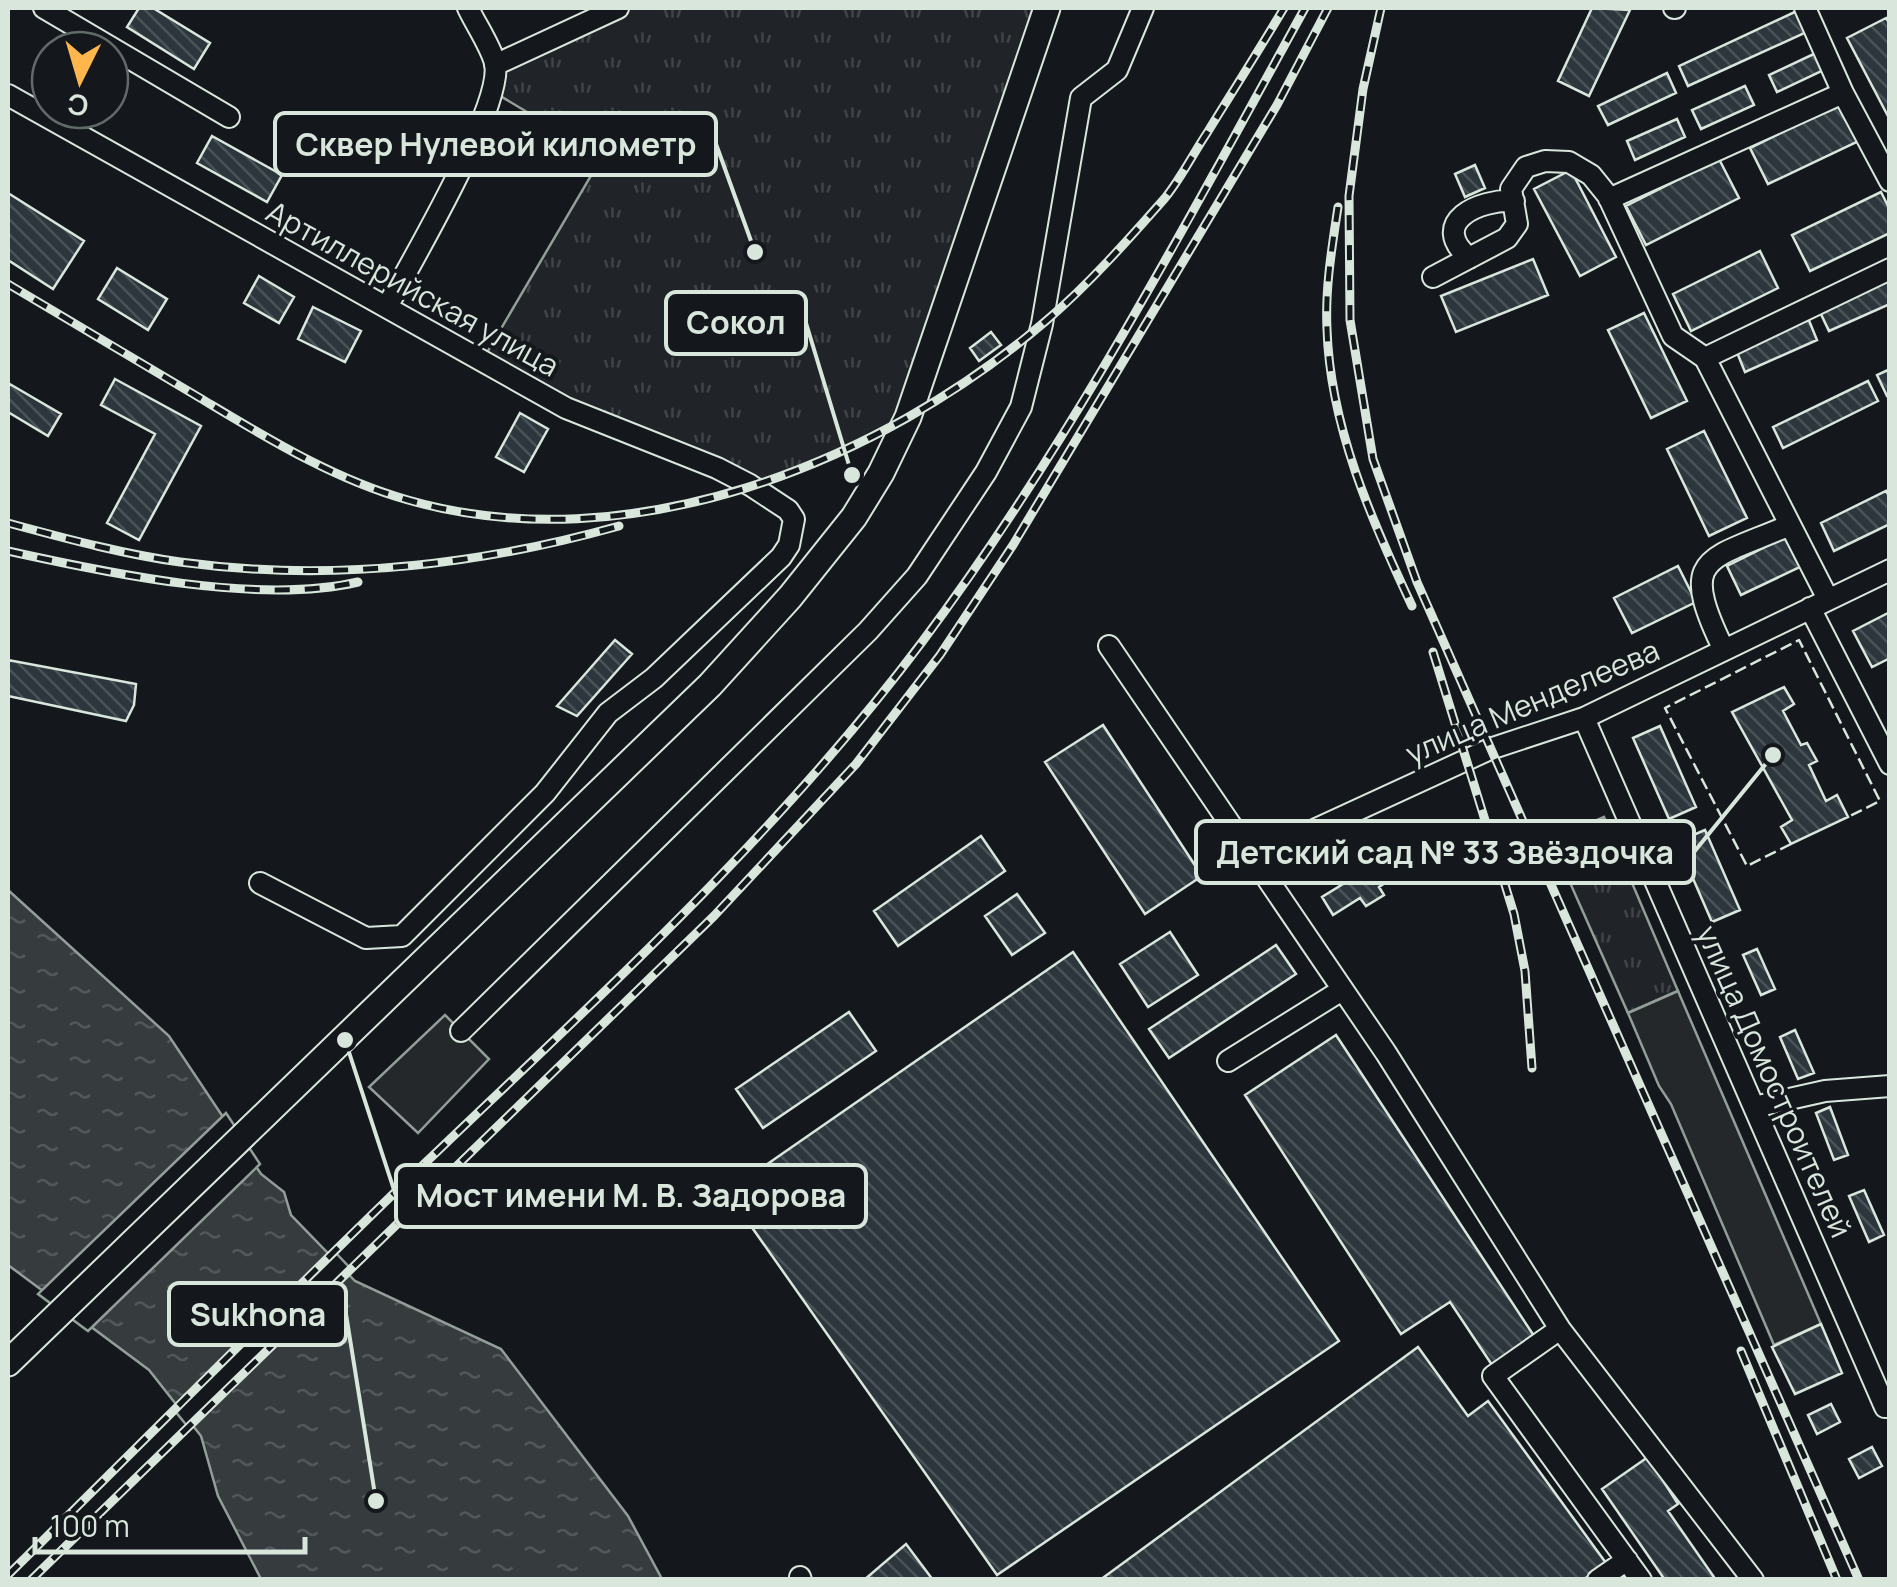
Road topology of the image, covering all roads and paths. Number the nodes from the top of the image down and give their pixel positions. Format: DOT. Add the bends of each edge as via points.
graph roads {
  1 [pos="44,8"];
  2 [pos="468,8"];
  3 [pos="618,8"];
  4 [pos="1047,8"];
  5 [pos="1143,8"];
  6 [pos="1805,8"];
  7 [pos="496,65"];
  8 [pos="1842,93"];
  9 [pos="8,95"];
  10 [pos="230,117"];
  11 [pos="1890,181"];
  12 [pos="1610,199"];
  13 [pos="1514,201"];
  14 [pos="1468,258"];
  15 [pos="1890,270"];
  16 [pos="1434,277"];
  17 [pos="387,307"];
  18 [pos="1705,358"];
  19 [pos="1790,525"];
  20 [pos="1890,570"];
  21 [pos="1819,604"];
  22 [pos="1108,646"];
  23 [pos="1724,650"];
  24 [pos="1584,718"];
  25 [pos="1890,764"];
  26 [pos="1251,858"];
  27 [pos="260,883"];
  28 [pos="1342,990"];
  29 [pos="462,1031"];
  30 [pos="1228,1061"];
  31 [pos="1890,1086"];
  32 [pos="1754,1108"];
  33 [pos="1560,1329"];
  34 [pos="8,1362"];
  35 [pos="1890,1407"];
  36 [pos="1627,1560"];
  37 [pos="1598,1580"];
  38 [pos="1641,1580"];
  39 [pos="1753,1580"];
  1 -- 10 [label="street"];
  2 -- 7 [label="street"];
  3 -- 7 [label="street"];
  4 -- 34 [label="main road" via="908,418 881,473 822,559 710,685"];
  5 -- 29 [label="street" via="1117,70 1081,98 1021,408 986,472 916,576 868,631"];
  6 -- 8 [label="street"];
  7 -- 17 [label="street" via="456,181"];
  8 -- 11 [label="street"];
  8 -- 12 [label="street"];
  9 -- 17 [label="street, Артиллерийская улица"];
  12 -- 13 [label="street" via="1579,166 1545,161 1526,168 1511,189"];
  12 -- 18 [label="street" via="1673,336"];
  13 -- 14 [label="street" via="1514,230"];
  13 -- 14 [label="street" via="1496,200 1452,226"];
  14 -- 16 [label="street"];
  15 -- 18 [label="street"];
  17 -- 27 [label="street, Артиллерийская улица" via="566,408 750,485 794,519 789,545 654,678 608,714 544,793 402,936 366,938"];
  18 -- 19 [label="street"];
  19 -- 21 [label="street"];
  19 -- 23 [label="street" via="1702,570 1704,610"];
  20 -- 21 [label="street, улица Менделеева"];
  21 -- 23 [label="street, улица Менделеева"];
  21 -- 25 [label="street"];
  22 -- 26 [label="street"];
  23 -- 24 [label="street, улица Менделеева"];
  24 -- 26 [label="street, улица Менделеева" via="1490,748"];
  24 -- 32 [label="street, улица Домостроителей"];
  26 -- 28 [label="street"];
  28 -- 30 [label="street"];
  28 -- 33 [label="street"];
  31 -- 32 [label="street" via="1826,1091"];
  32 -- 35 [label="street, улица Домостроителей" via="1884,1408"];
  33 -- 36 [label="street" via="1493,1376"];
  33 -- 39 [label="street"];
  36 -- 37 [label="street"];
  36 -- 38 [label="street"];
}
